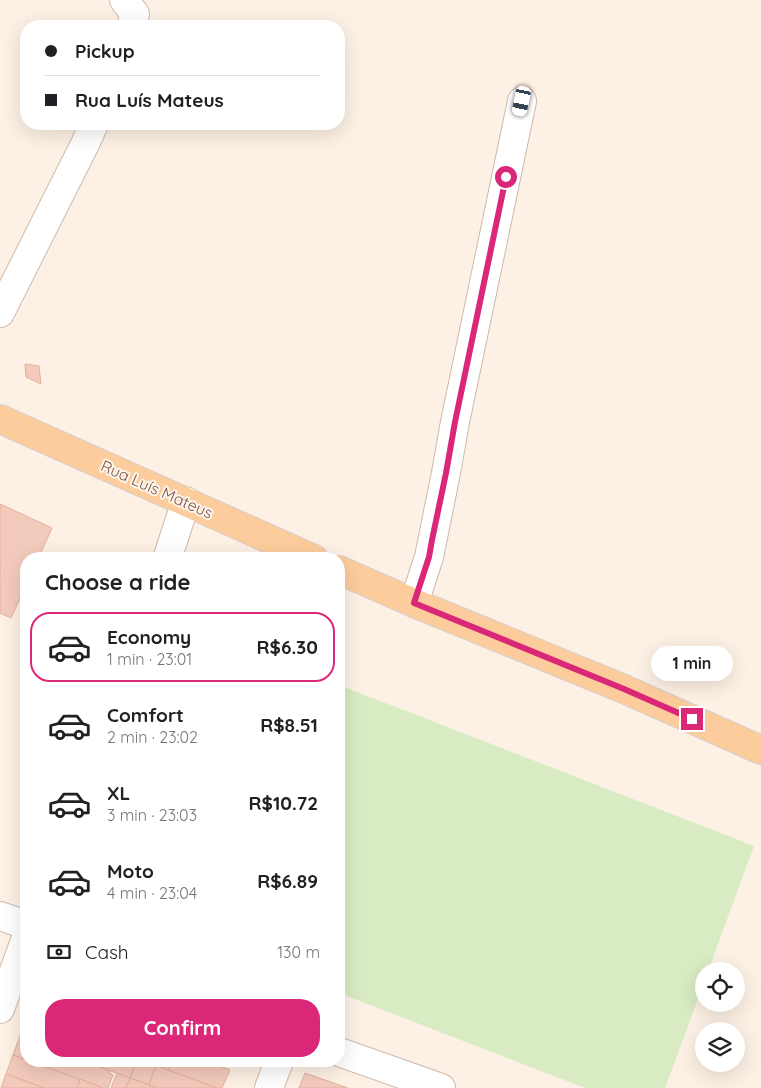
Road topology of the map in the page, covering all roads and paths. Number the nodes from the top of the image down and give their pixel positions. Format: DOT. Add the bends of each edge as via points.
graph roads {
  1 [pos="124,0"];
  2 [pos="133,20"];
  3 [pos="522,101"];
  4 [pos="92,130"];
  5 [pos="0,313"];
  6 [pos="0,419"];
  7 [pos="186,502"];
  8 [pos="169,552"];
  9 [pos="298,552"];
  10 [pos="345,573"];
  11 [pos="414,603"];
  12 [pos="761,750"];
  13 [pos="0,916"];
  14 [pos="20,924"];
  15 [pos="20,954"];
  16 [pos="0,1008"];
  17 [pos="345,1054"];
  18 [pos="277,1067"];
  19 [pos="269,1088"];
  20 [pos="441,1088"];
  1 -- 2 [label="street" via="135,14"];
  3 -- 11 [label="street" via="429,557"];
  4 -- 5 [label="street"];
  6 -- 7 [label="main road, Rua Luís Mateus"];
  7 -- 8 [label="street"];
  7 -- 9 [label="main road, Rua Luís Mateus"];
  10 -- 11 [label="main road"];
  11 -- 12 [label="main road" via="624,689"];
  13 -- 14 [label="street"];
  15 -- 16 [label="street"];
  17 -- 20 [label="street"];
  18 -- 19 [label="street"];
}
